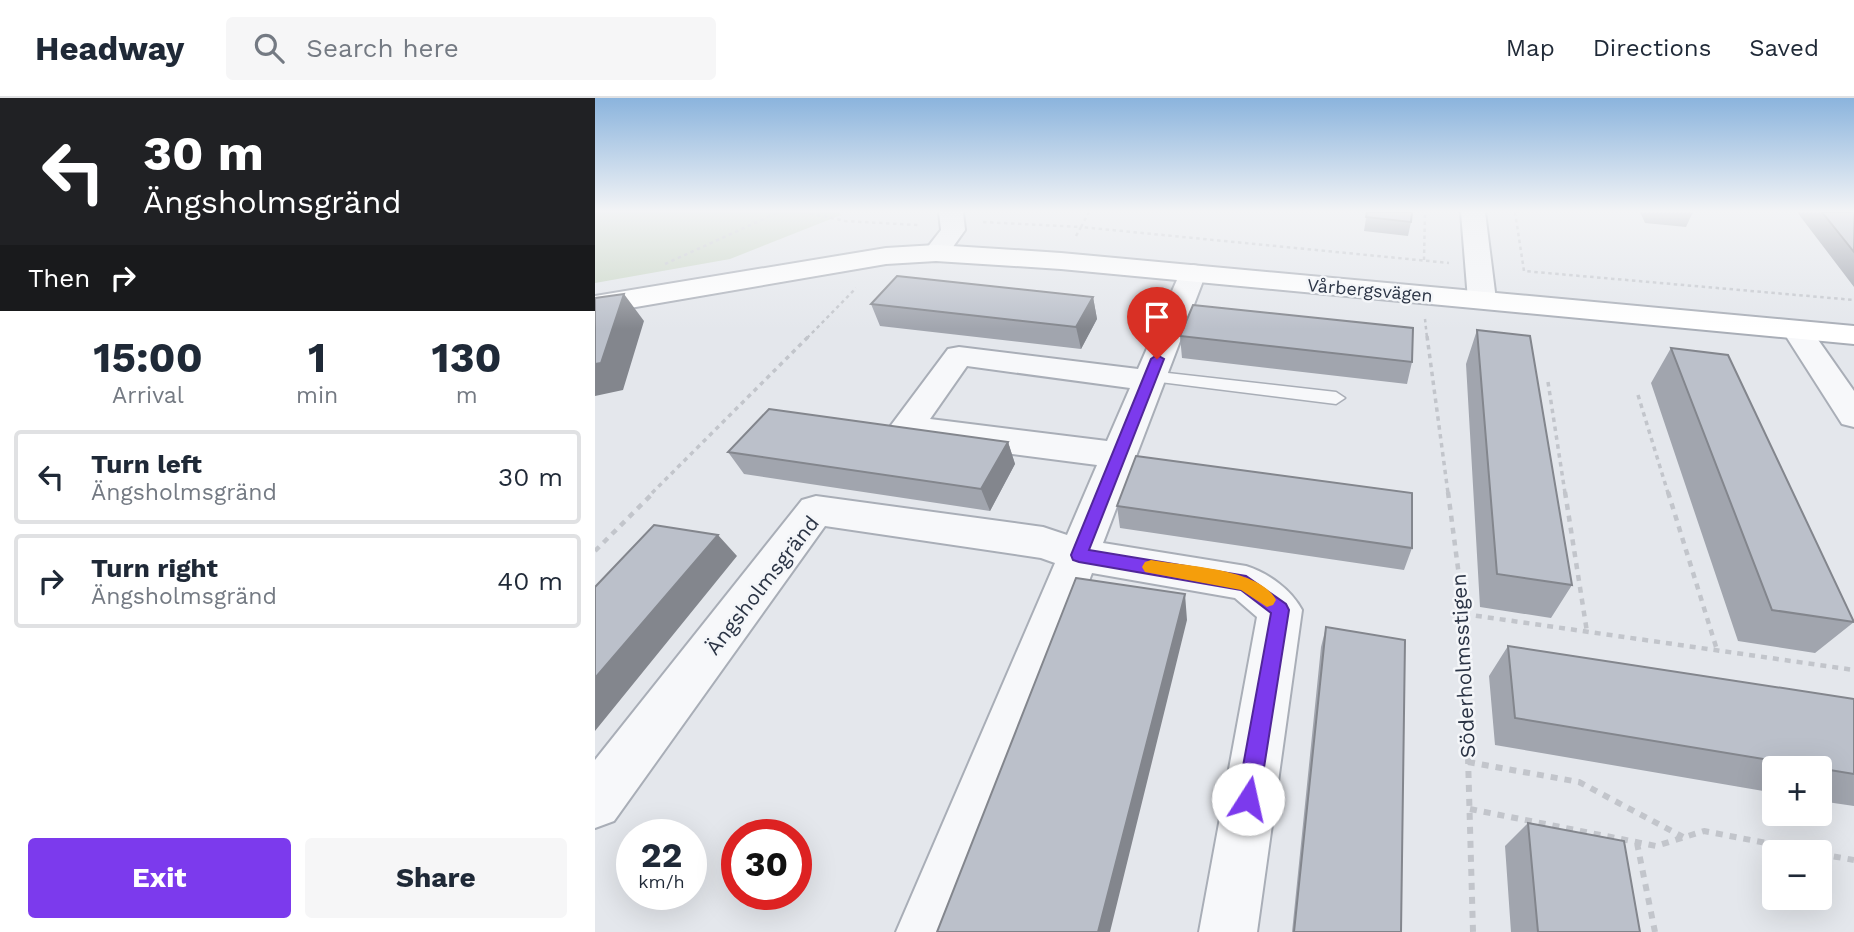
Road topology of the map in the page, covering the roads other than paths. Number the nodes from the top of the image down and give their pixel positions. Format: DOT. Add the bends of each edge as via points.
graph roads {
  1 [pos="1477,251"];
  2 [pos="936,253"];
  3 [pos="1193,273"];
  4 [pos="1482,300"];
  5 [pos="595,305"];
  6 [pos="1797,330"];
  7 [pos="1854,335"];
  8 [pos="1149,378"];
  9 [pos="1336,398"];
  10 [pos="1854,416"];
  11 [pos="1119,455"];
  12 [pos="1079,555"];
  13 [pos="595,802"];
  14 [pos="925,932"];
  15 [pos="1229,932"];
  1 -- 4 [label="street"];
  2 -- 3 [label="street, Vårbergsvägen"];
  2 -- 5 [label="street, Vårbergsvägen" via="830,264"];
  3 -- 4 [label="street, Vårbergsvägen"];
  3 -- 8 [label="street"];
  4 -- 6 [label="street, Vårbergsvägen"];
  6 -- 7 [label="street, Vårbergsvägen"];
  6 -- 10 [label="street"];
  8 -- 9 [label="lane"];
  8 -- 11 [label="street"];
  8 -- 11 [label="street" via="959,356 906,428"];
  11 -- 12 [label="street"];
  12 -- 13 [label="street, Ängsholmsgränd" via="1043,543 816,510"];
  12 -- 14 [label="street"];
  12 -- 15 [label="street, Ängsholmsgränd" via="1246,583 1280,610"];
}
